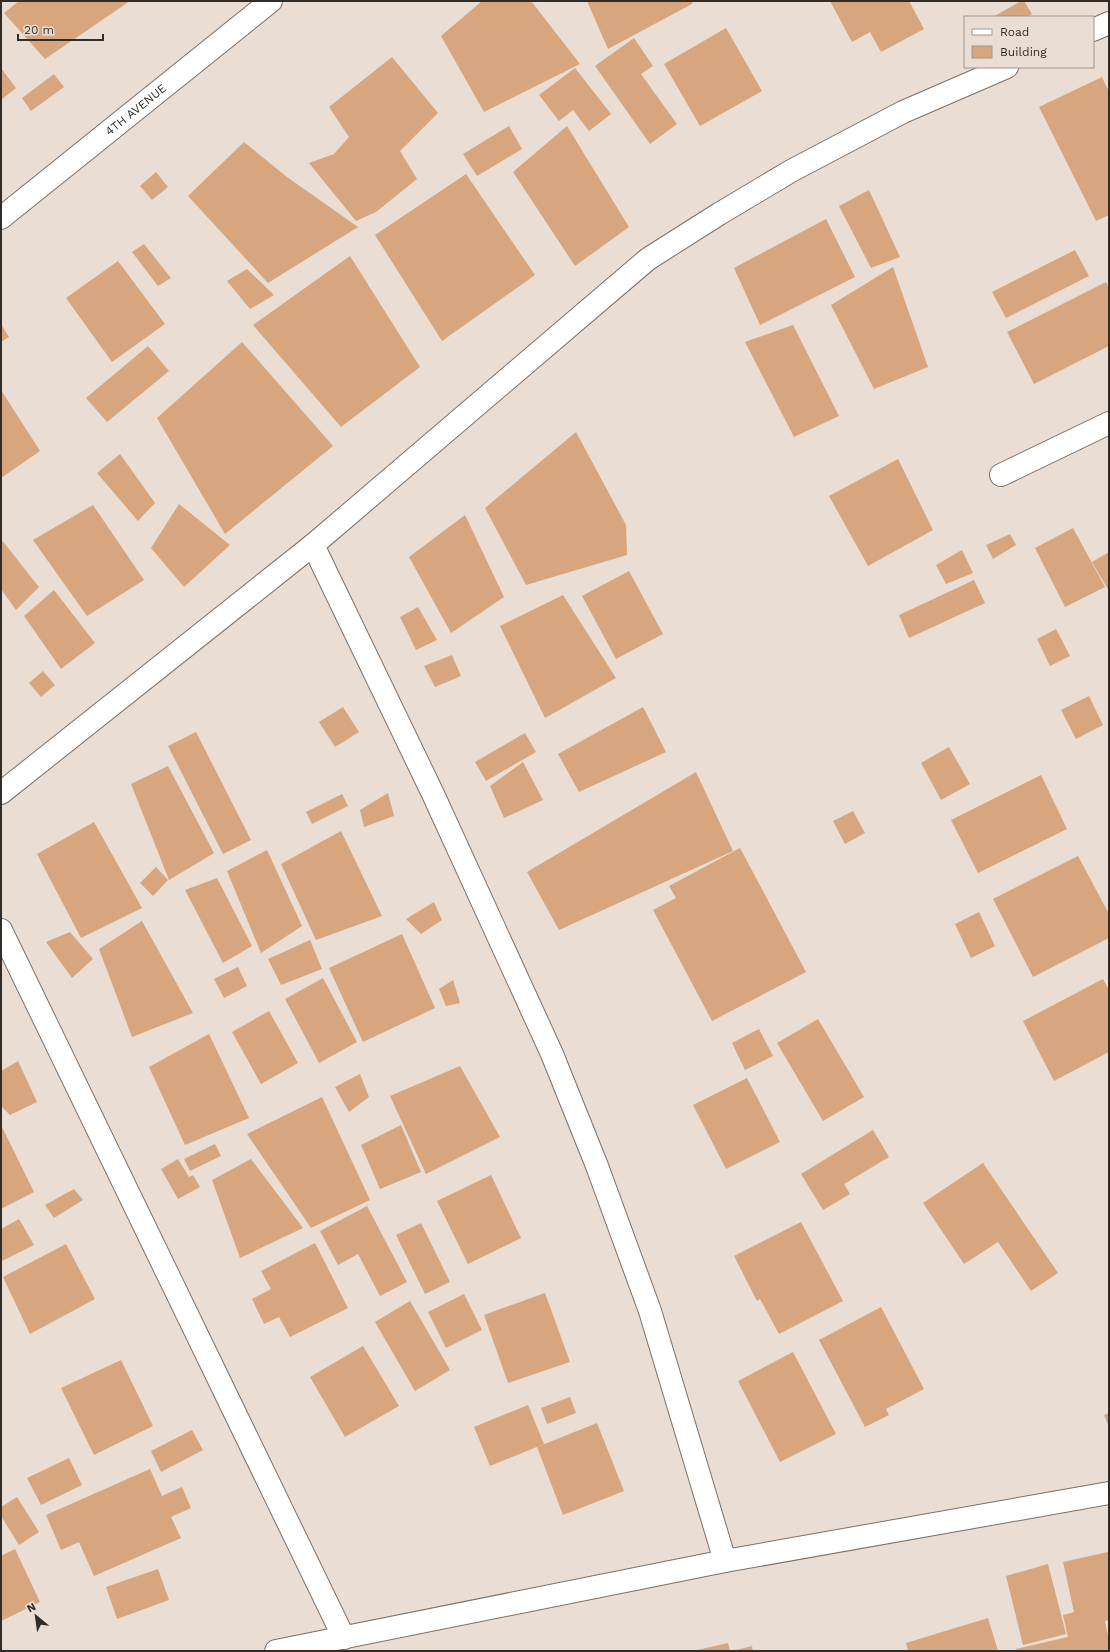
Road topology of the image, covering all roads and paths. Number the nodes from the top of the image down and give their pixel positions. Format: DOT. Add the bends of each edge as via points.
graph roads {
  1 [pos="271,1"];
  2 [pos="1109,23"];
  3 [pos="1094,30"];
  4 [pos="1005,68"];
  5 [pos="1,218"];
  6 [pos="1109,423"];
  7 [pos="1000,475"];
  8 [pos="313,545"];
  9 [pos="1,793"];
  10 [pos="1,930"];
  11 [pos="1109,1492"];
  12 [pos="725,1560"];
  13 [pos="344,1638"];
  14 [pos="276,1651"];
  1 -- 5 [label="street, 4TH AVENUE"];
  2 -- 3 [label="street"];
  4 -- 8 [label="street" via="903,112 792,171 648,260"];
  6 -- 7 [label="street"];
  8 -- 9 [label="street"];
  8 -- 12 [label="street" via="433,794 554,1061 597,1166 650,1312"];
  10 -- 13 [label="street"];
  11 -- 12 [label="street"];
  12 -- 13 [label="street"];
  13 -- 14 [label="street"];
}
